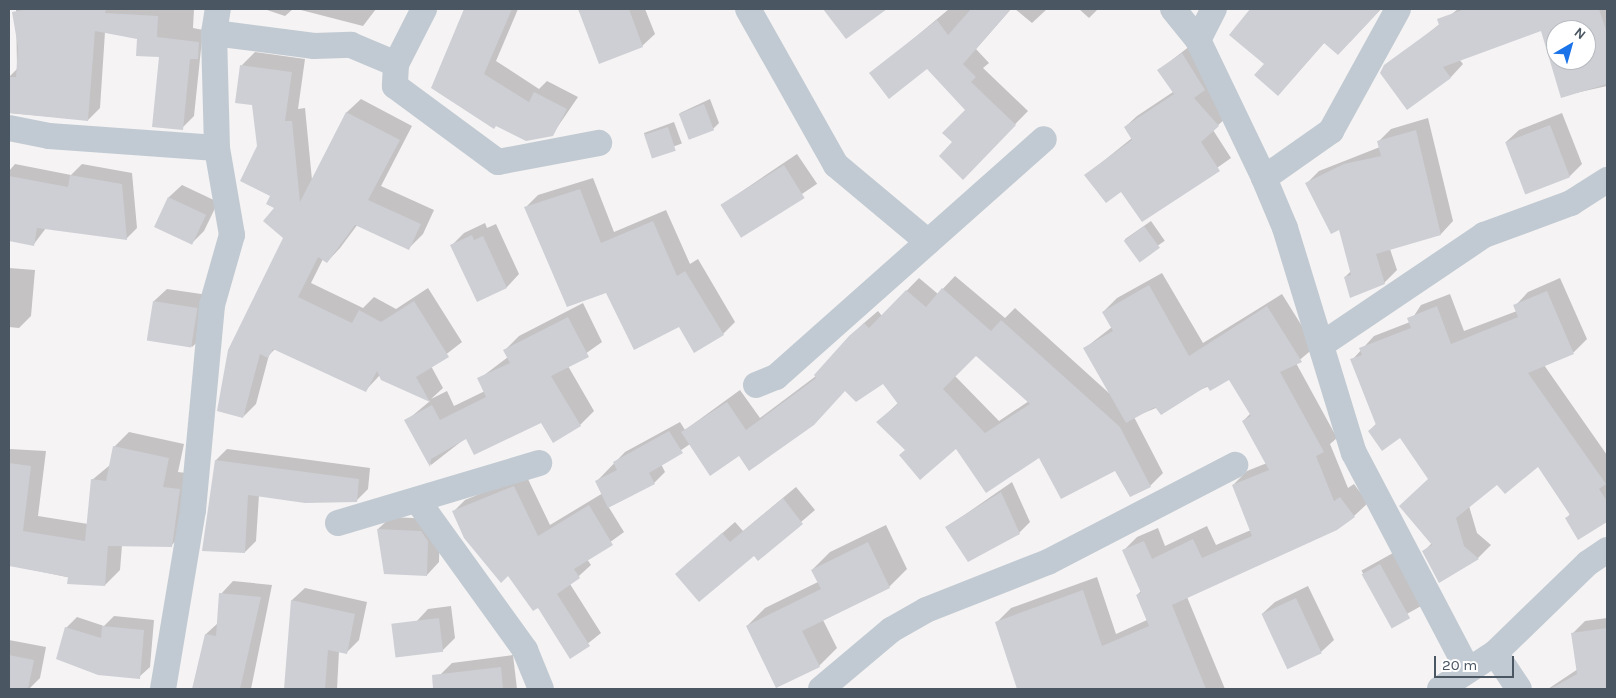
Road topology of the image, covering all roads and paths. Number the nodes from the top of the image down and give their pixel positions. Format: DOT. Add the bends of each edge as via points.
graph roads {
  1 [pos="424,9"];
  2 [pos="748,9"];
  3 [pos="1173,9"];
  4 [pos="1214,9"];
  5 [pos="1398,9"];
  6 [pos="216,21"];
  7 [pos="1198,40"];
  8 [pos="396,64"];
  9 [pos="9,128"];
  10 [pos="1044,139"];
  11 [pos="599,143"];
  12 [pos="217,148"];
  13 [pos="1264,178"];
  14 [pos="1607,180"];
  15 [pos="928,242"];
  16 [pos="1321,345"];
  17 [pos="756,385"];
  18 [pos="539,463"];
  19 [pos="1235,465"];
  20 [pos="417,500"];
  21 [pos="338,523"];
  22 [pos="1607,550"];
  23 [pos="1495,653"];
  24 [pos="1468,670"];
  25 [pos="163,689"];
  26 [pos="541,689"];
  27 [pos="821,689"];
  28 [pos="1440,689"];
  29 [pos="1519,689"];
  1 -- 8 [label="street"];
  2 -- 15 [label="street" via="836,165"];
  3 -- 7 [label="street"];
  4 -- 7 [label="street"];
  5 -- 13 [label="street" via="1331,132"];
  6 -- 8 [label="street" via="314,46 351,45"];
  6 -- 12 [label="street"];
  7 -- 13 [label="street"];
  8 -- 11 [label="street" via="395,86 498,162"];
  9 -- 12 [label="street" via="50,136"];
  10 -- 15 [label="street"];
  12 -- 25 [label="street" via="232,235 212,305 192,510"];
  13 -- 16 [label="street"];
  14 -- 16 [label="street" via="1571,203 1484,235"];
  15 -- 17 [label="street" via="776,377"];
  16 -- 24 [label="street" via="1354,453"];
  18 -- 20 [label="street"];
  19 -- 27 [label="street" via="1048,562 926,610 890,630"];
  20 -- 21 [label="street"];
  20 -- 26 [label="street" via="525,650"];
  22 -- 23 [label="street" via="1588,562"];
  23 -- 24 [label="street"];
  23 -- 29 [label="street"];
  24 -- 28 [label="street"];
}
